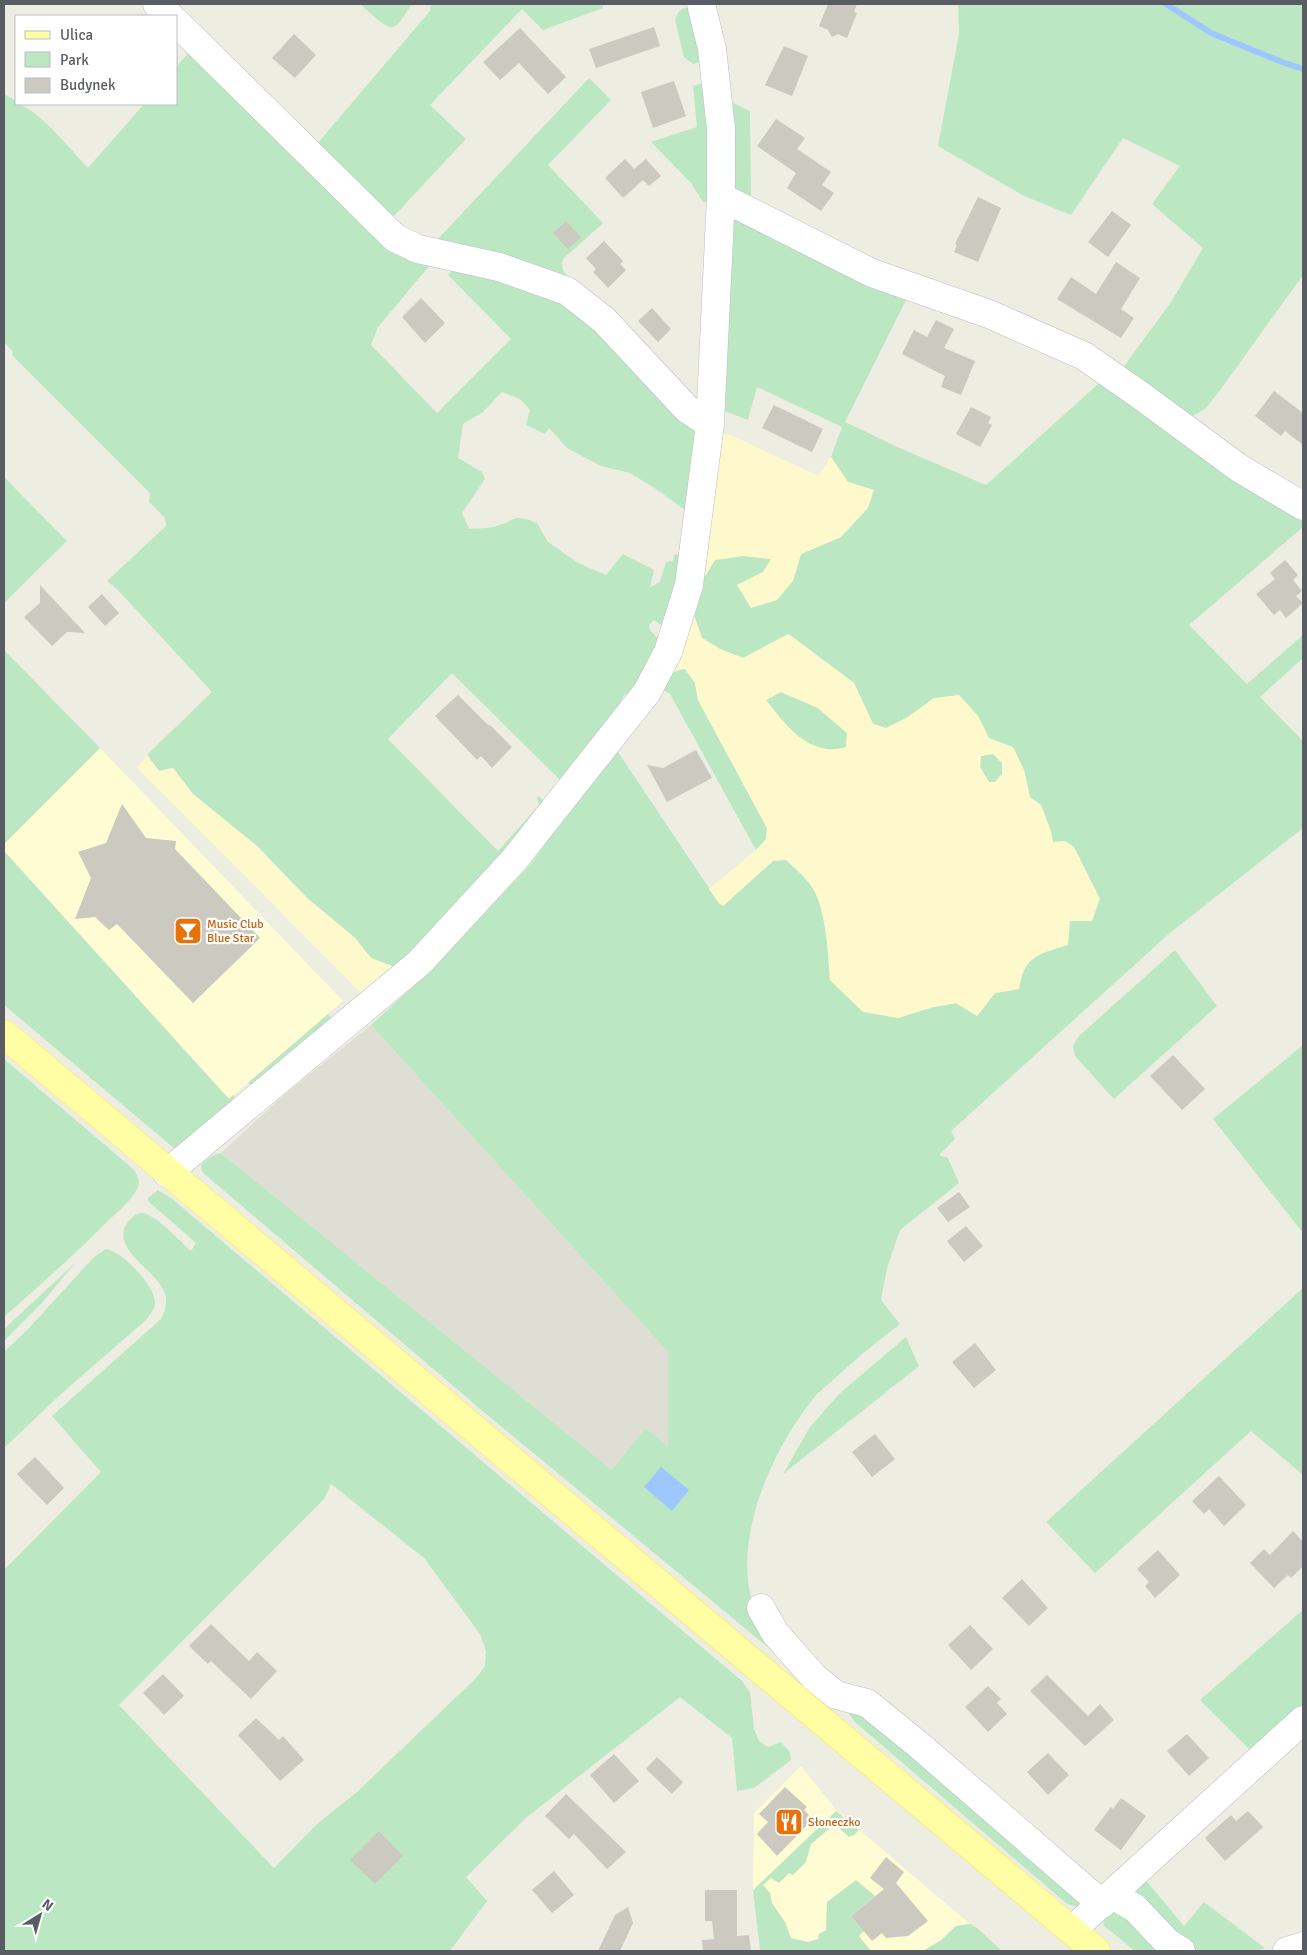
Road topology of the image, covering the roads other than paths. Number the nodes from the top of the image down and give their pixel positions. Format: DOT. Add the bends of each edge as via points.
graph roads {
  1 [pos="157,4"];
  2 [pos="701,4"];
  3 [pos="169,15"];
  4 [pos="178,24"];
  5 [pos="721,197"];
  6 [pos="710,424"];
  7 [pos="1303,506"];
  8 [pos="4,1034"];
  9 [pos="167,1173"];
  10 [pos="761,1608"];
  11 [pos="1303,1720"];
  12 [pos="1107,1900"];
  13 [pos="1072,1930"];
  14 [pos="1303,1946"];
  15 [pos="1096,1951"];
  16 [pos="1181,1951"];
  17 [pos="1287,1951"];
  1 -- 3 [label="street"];
  2 -- 5 [label="street" via="712,49 721,129"];
  4 -- 6 [label="street" via="395,238 418,249 499,267 567,291 604,320 687,408"];
  5 -- 6 [label="street"];
  5 -- 7 [label="street" via="872,272 989,314 1084,356 1240,468"];
  6 -- 9 [label="street" via="689,585 668,652 646,692 514,860 419,963"];
  8 -- 9 [label="main road"];
  9 -- 13 [label="main road"];
  10 -- 12 [label="street" via="775,1633 814,1677 836,1695 867,1703"];
  11 -- 12 [label="street"];
  12 -- 13 [label="street"];
  12 -- 16 [label="street" via="1135,1908 1168,1943"];
  13 -- 15 [label="main road"];
  14 -- 17 [label="street"];
}
